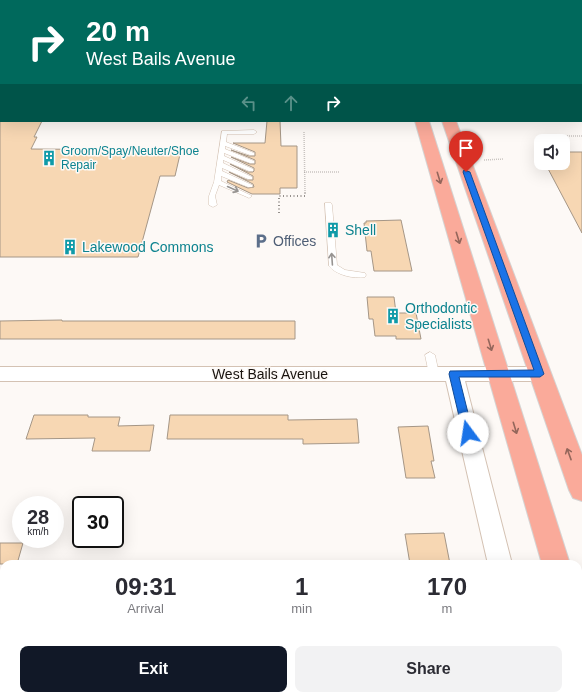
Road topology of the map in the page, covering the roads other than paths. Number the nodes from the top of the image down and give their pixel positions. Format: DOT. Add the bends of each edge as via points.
graph roads {
  1 [pos="422,122"];
  2 [pos="449,122"];
  3 [pos="254,132"];
  4 [pos="221,153"];
  5 [pos="252,154"];
  6 [pos="252,162"];
  7 [pos="251,170"];
  8 [pos="218,172"];
  9 [pos="250,178"];
  10 [pos="217,182"];
  11 [pos="250,186"];
  12 [pos="249,196"];
  13 [pos="213,205"];
  14 [pos="328,205"];
  15 [pos="362,275"];
  16 [pos="430,355"];
  17 [pos="499,373"];
  18 [pos="0,374"];
  19 [pos="444,374"];
  20 [pos="540,374"];
  21 [pos="582,490"];
  22 [pos="499,560"];
  23 [pos="555,560"];
  1 -- 17 [label="main road, one-way"];
  2 -- 20 [label="main road"];
  3 -- 4 [label="lane" via="224,132"];
  4 -- 5 [label="lane"];
  4 -- 6 [label="lane"];
  4 -- 7 [label="lane"];
  4 -- 8 [label="lane"];
  4 -- 9 [label="lane"];
  8 -- 10 [label="lane"];
  8 -- 11 [label="lane"];
  10 -- 12 [label="lane, one-way"];
  10 -- 13 [label="lane"];
  15 -- 14 [label="lane, one-way" via="341,272 333,266"];
  16 -- 19 [label="lane"];
  17 -- 19 [label="street, West Bails Avenue"];
  17 -- 20 [label="street, West Bails Avenue"];
  17 -- 23 [label="main road, one-way"];
  18 -- 19 [label="street, West Bails Avenue"];
  19 -- 22 [label="street"];
  21 -- 20 [label="main road, one-way"];
}
